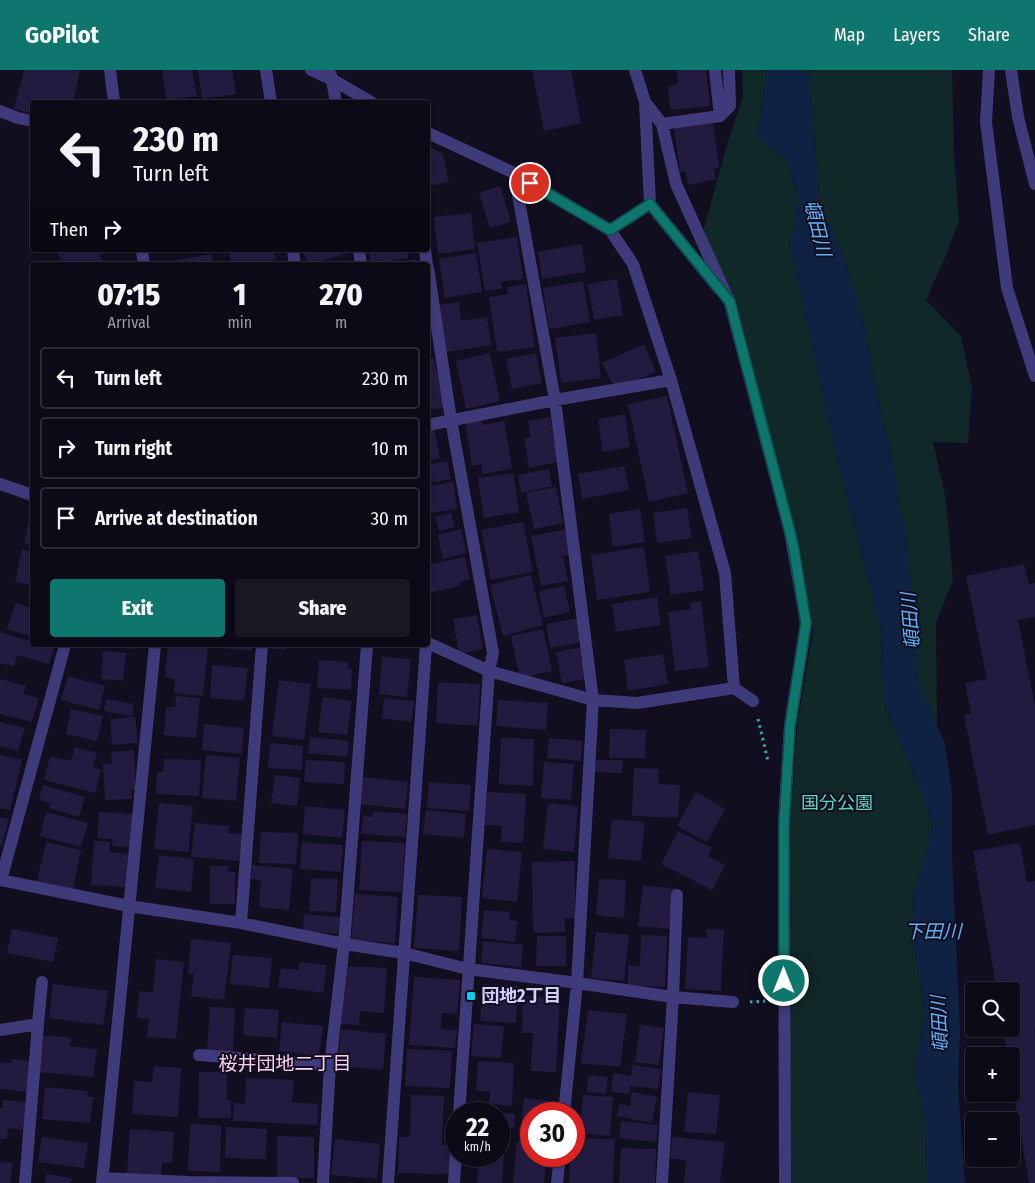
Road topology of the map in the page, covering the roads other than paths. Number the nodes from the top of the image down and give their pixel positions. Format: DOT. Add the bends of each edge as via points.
graph roads {
  1 [pos="110,70"];
  2 [pos="266,70"];
  3 [pos="311,70"];
  4 [pos="635,70"];
  5 [pos="715,70"];
  6 [pos="729,70"];
  7 [pos="989,70"];
  8 [pos="1012,70"];
  9 [pos="331,75"];
  10 [pos="114,100"];
  11 [pos="271,100"];
  12 [pos="336,100"];
  13 [pos="369,100"];
  14 [pos="645,102"];
  15 [pos="0,111"];
  16 [pos="720,116"];
  17 [pos="30,121"];
  18 [pos="662,124"];
  19 [pos="430,134"];
  20 [pos="514,173"];
  21 [pos="1035,184"];
  22 [pos="650,204"];
  23 [pos="610,230"];
  24 [pos="430,286"];
  25 [pos="730,302"];
  26 [pos="1035,376"];
  27 [pos="671,380"];
  28 [pos="554,400"];
  29 [pos="451,420"];
  30 [pos="430,425"];
  31 [pos="0,484"];
  32 [pos="30,494"];
  33 [pos="430,645"];
  34 [pos="64,647"];
  35 [pos="155,647"];
  36 [pos="262,647"];
  37 [pos="367,647"];
  38 [pos="427,647"];
  39 [pos="489,671"];
  40 [pos="734,688"];
  41 [pos="592,700"];
  42 [pos="753,701"];
  43 [pos="1,880"];
  44 [pos="677,895"];
  45 [pos="129,906"];
  46 [pos="241,923"];
  47 [pos="344,944"];
  48 [pos="404,953"];
  49 [pos="468,969"];
  50 [pos="42,982"];
  51 [pos="577,983"];
  52 [pos="673,997"];
  53 [pos="733,1002"];
  54 [pos="38,1024"];
  55 [pos="0,1030"];
  56 [pos="199,1055"];
  57 [pos="330,1065"];
  58 [pos="460,1102"];
  59 [pos="565,1102"];
  60 [pos="455,1167"];
  61 [pos="559,1167"];
  62 [pos="102,1180"];
  63 [pos="188,1182"];
  64 [pos="25,1183"];
  65 [pos="293,1183"];
  66 [pos="323,1183"];
  67 [pos="388,1183"];
  68 [pos="454,1183"];
  69 [pos="557,1183"];
  70 [pos="662,1183"];
  71 [pos="785,1183"];
  1 -- 10 [label="street"];
  2 -- 11 [label="street"];
  3 -- 9 [label="street"];
  4 -- 14 [label="street"];
  5 -- 16 [label="street"];
  6 -- 16 [label="street" via="730,106"];
  7 -- 26 [label="street" via="986,122 1007,288"];
  8 -- 21 [label="street" via="1018,117"];
  9 -- 12 [label="street"];
  9 -- 13 [label="street"];
  14 -- 18 [label="street"];
  14 -- 22 [label="street"];
  15 -- 17 [label="street"];
  16 -- 18 [label="street"];
  18 -- 25 [label="street" via="676,184"];
  19 -- 20 [label="street"];
  20 -- 23 [label="street"];
  20 -- 28 [label="street"];
  22 -- 23 [label="street"];
  22 -- 25 [label="street"];
  23 -- 27 [label="street" via="632,264"];
  24 -- 29 [label="street"];
  25 -- 71 [label="street" via="790,532 806,623 790,726 784,824"];
  27 -- 28 [label="street"];
  27 -- 40 [label="street" via="725,573"];
  28 -- 29 [label="street"];
  28 -- 41 [label="street"];
  29 -- 30 [label="street"];
  29 -- 39 [label="street" via="493,653"];
  31 -- 32 [label="street"];
  33 -- 39 [label="street"];
  34 -- 43 [label="street"];
  35 -- 45 [label="street"];
  36 -- 46 [label="street"];
  37 -- 47 [label="street"];
  38 -- 48 [label="street"];
  39 -- 41 [label="street"];
  39 -- 49 [label="street"];
  40 -- 41 [label="street" via="637,703"];
  40 -- 42 [label="street"];
  41 -- 51 [label="street"];
  43 -- 45 [label="street"];
  44 -- 52 [label="street"];
  45 -- 46 [label="street"];
  45 -- 62 [label="street"];
  46 -- 47 [label="street"];
  47 -- 48 [label="street"];
  47 -- 57 [label="street"];
  48 -- 49 [label="street"];
  48 -- 67 [label="street"];
  49 -- 51 [label="street"];
  49 -- 58 [label="street"];
  50 -- 54 [label="street"];
  51 -- 52 [label="street"];
  51 -- 59 [label="street"];
  52 -- 53 [label="street"];
  52 -- 70 [label="street"];
  54 -- 55 [label="street"];
  54 -- 64 [label="street"];
  56 -- 57 [label="street"];
  57 -- 66 [label="street"];
  60 -- 68 [label="street"];
  61 -- 69 [label="street"];
  62 -- 63 [label="street"];
  63 -- 65 [label="street"];
}
